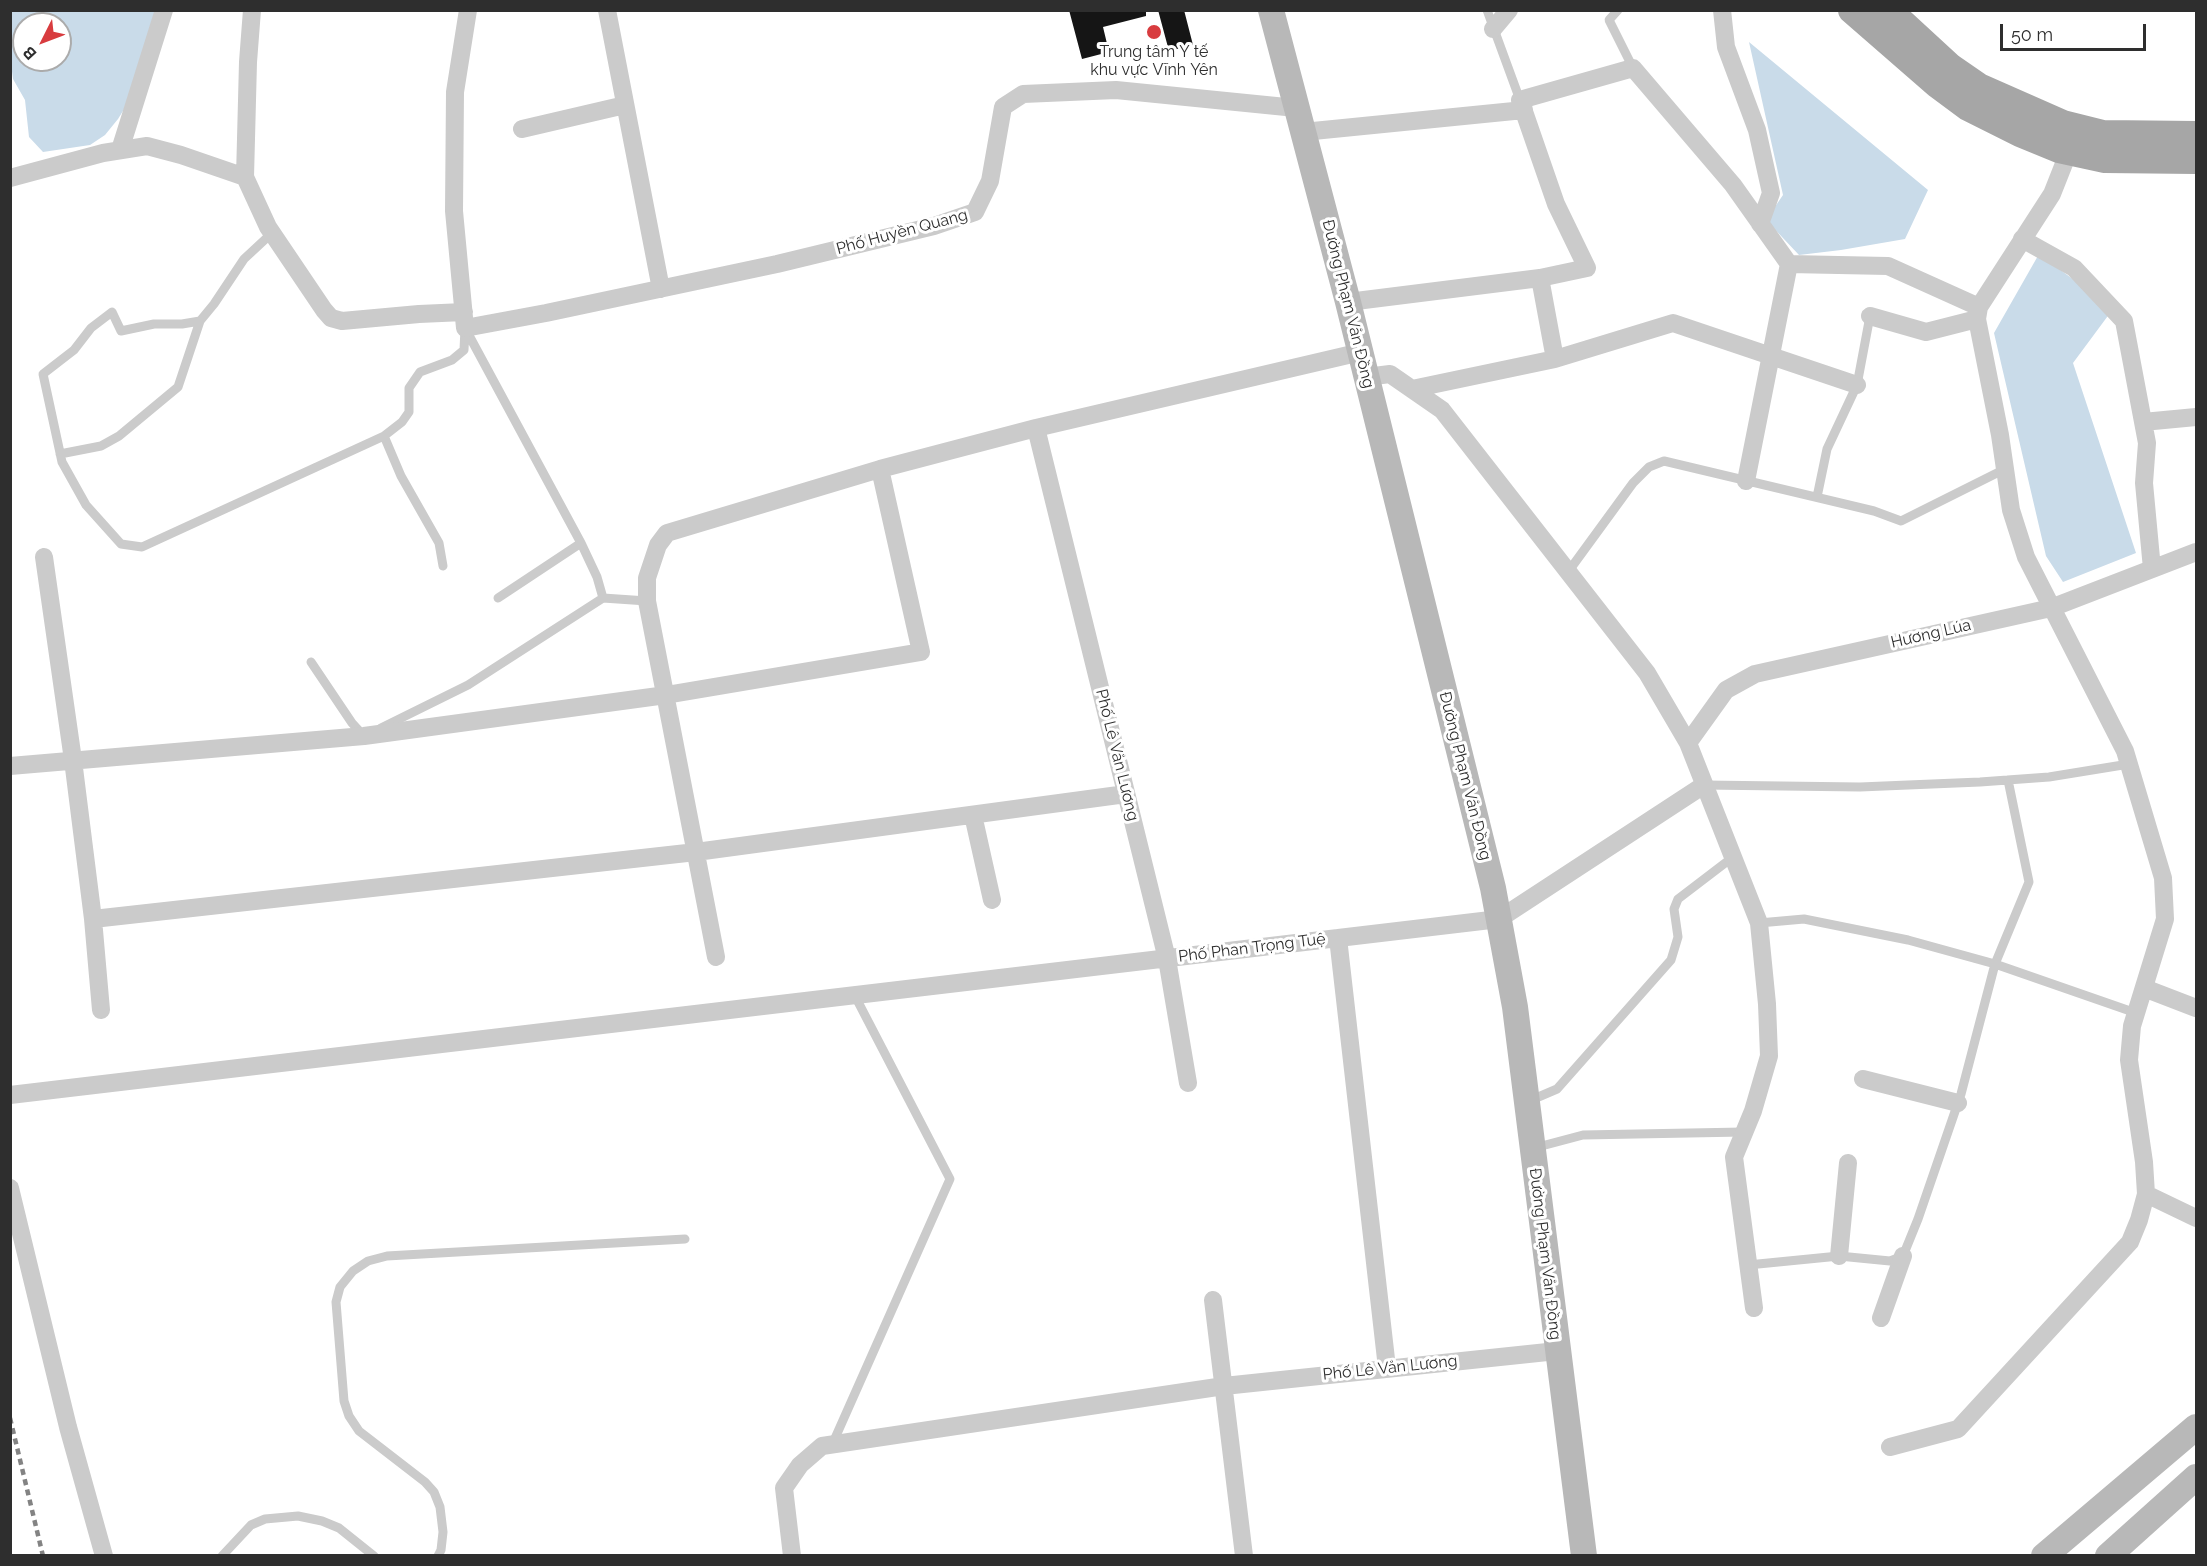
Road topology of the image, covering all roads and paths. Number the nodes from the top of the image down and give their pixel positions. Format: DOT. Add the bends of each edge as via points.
graph roads {
  1 [pos="164,10"];
  2 [pos="252,10"];
  3 [pos="468,10"];
  4 [pos="607,10"];
  5 [pos="1270,10"];
  6 [pos="1486,10"];
  7 [pos="1509,10"];
  8 [pos="1618,10"];
  9 [pos="1722,10"];
  10 [pos="1852,10"];
  11 [pos="1888,10"];
  12 [pos="1493,29"];
  13 [pos="1633,68"];
  14 [pos="625,105"];
  15 [pos="1522,105"];
  16 [pos="1300,120"];
  17 [pos="522,129"];
  18 [pos="2196,135"];
  19 [pos="120,150"];
  20 [pos="2069,151"];
  21 [pos="2196,160"];
  22 [pos="14,173"];
  23 [pos="245,177"];
  24 [pos="1760,224"];
  25 [pos="272,233"];
  26 [pos="2022,239"];
  27 [pos="1789,264"];
  28 [pos="1540,278"];
  29 [pos="661,289"];
  30 [pos="1348,302"];
  31 [pos="1978,313"];
  32 [pos="1870,316"];
  33 [pos="464,320"];
  34 [pos="200,321"];
  35 [pos="1360,352"];
  36 [pos="1771,355"];
  37 [pos="1555,359"];
  38 [pos="1366,377"];
  39 [pos="1857,385"];
  40 [pos="1412,389"];
  41 [pos="2196,417"];
  42 [pos="2143,422"];
  43 [pos="1036,428"];
  44 [pos="384,436"];
  45 [pos="60,454"];
  46 [pos="880,469"];
  47 [pos="2005,469"];
  48 [pos="1746,481"];
  49 [pos="1817,497"];
  50 [pos="581,543"];
  51 [pos="2196,552"];
  52 [pos="45,557"];
  53 [pos="443,566"];
  54 [pos="2151,569"];
  55 [pos="1568,572"];
  56 [pos="498,597"];
  57 [pos="603,598"];
  58 [pos="647,601"];
  59 [pos="2051,608"];
  60 [pos="311,662"];
  61 [pos="666,695"];
  62 [pos="364,736"];
  63 [pos="1688,743"];
  64 [pos="73,760"];
  65 [pos="2129,764"];
  66 [pos="10,766"];
  67 [pos="2008,780"];
  68 [pos="1704,785"];
  69 [pos="1126,794"];
  70 [pos="973,814"];
  71 [pos="696,852"];
  72 [pos="1733,857"];
  73 [pos="992,900"];
  74 [pos="93,919"];
  75 [pos="1499,919"];
  76 [pos="1759,923"];
  77 [pos="1338,938"];
  78 [pos="716,957"];
  79 [pos="1167,959"];
  80 [pos="1995,964"];
  81 [pos="2144,988"];
  82 [pos="855,996"];
  83 [pos="2196,1008"];
  84 [pos="101,1010"];
  85 [pos="2136,1013"];
  86 [pos="1863,1078"];
  87 [pos="1188,1083"];
  88 [pos="10,1095"];
  89 [pos="1527,1102"];
  90 [pos="1958,1103"];
  91 [pos="1743,1132"];
  92 [pos="1532,1148"];
  93 [pos="1848,1163"];
  94 [pos="10,1188"];
  95 [pos="2146,1194"];
  96 [pos="2196,1218"];
  97 [pos="685,1239"];
  98 [pos="1839,1256"];
  99 [pos="1902,1256"];
  100 [pos="1748,1265"];
  101 [pos="1213,1300"];
  102 [pos="1754,1308"];
  103 [pos="1881,1318"];
  104 [pos="1557,1351"];
  105 [pos="1388,1368"];
  106 [pos="1224,1386"];
  107 [pos="2196,1427"];
  108 [pos="832,1445"];
  109 [pos="1890,1447"];
  110 [pos="2196,1477"];
  111 [pos="104,1556"];
  112 [pos="222,1556"];
  113 [pos="374,1556"];
  114 [pos="438,1556"];
  115 [pos="792,1556"];
  116 [pos="1244,1556"];
  117 [pos="1584,1556"];
  118 [pos="2044,1556"];
  119 [pos="2108,1556"];
  1 -- 19 [label="street"];
  2 -- 23 [label="street"];
  3 -- 33 [label="street" via="455,92 454,212"];
  4 -- 14 [label="street"];
  5 -- 16 [label="street, Đường Phạm Văn Đồng"];
  6 -- 12 [label="lane"];
  7 -- 12 [label="street"];
  8 -- 13 [label="lane" via="1609,20"];
  9 -- 24 [label="street" via="1726,47 1757,130 1770,193"];
  10 -- 20 [label="main road" via="1968,107 2020,133"];
  11 -- 18 [label="main road" via="1950,67 1979,87 2063,124 2103,134"];
  12 -- 15 [label="lane"];
  13 -- 15 [label="street"];
  13 -- 24 [label="street" via="1733,185"];
  14 -- 17 [label="street"];
  14 -- 29 [label="street"];
  15 -- 16 [label="street"];
  15 -- 28 [label="street" via="1556,204 1587,268"];
  16 -- 29 [label="street, Phố Huyền Quang" via="1116,90 1023,94 1003,107 990,181 975,212 934,226"];
  16 -- 30 [label="street, Đường Phạm Văn Đồng"];
  19 -- 22 [label="street"];
  19 -- 23 [label="street" via="147,146"];
  20 -- 21 [label="main road" via="2105,159"];
  20 -- 26 [label="street" via="2052,194"];
  23 -- 25 [label="street"];
  24 -- 27 [label="street"];
  25 -- 33 [label="street, Phố Huyền Quang" via="331,318 342,321 419,314"];
  25 -- 34 [label="lane" via="244,259"];
  26 -- 31 [label="street"];
  26 -- 42 [label="street" via="2074,268 2124,321"];
  27 -- 31 [label="street" via="1888,266"];
  27 -- 36 [label="street"];
  28 -- 30 [label="street"];
  28 -- 37 [label="street"];
  29 -- 33 [label="street, Phố Huyền Quang" via="546,314"];
  30 -- 35 [label="street, Đường Phạm Văn Đồng"];
  31 -- 32 [label="street" via="1926,332"];
  31 -- 47 [label="street"];
  32 -- 39 [label="lane"];
  33 -- 44 [label="lane" via="464,350 452,360 420,372 409,388 409,411"];
  33 -- 50 [label="lane"];
  34 -- 45 [label="lane" via="178,387 101,446"];
  34 -- 45 [label="lane" via="121,331 112,312 91,328 74,350 43,374"];
  35 -- 38 [label="street, Đường Phạm Văn Đồng"];
  35 -- 43 [label="street"];
  36 -- 37 [label="street" via="1673,323"];
  36 -- 39 [label="street"];
  36 -- 48 [label="street"];
  37 -- 40 [label="street"];
  38 -- 40 [label="street" via="1390,374"];
  38 -- 75 [label="street, Đường Phạm Văn Đồng"];
  39 -- 49 [label="lane" via="1827,449"];
  40 -- 55 [label="street" via="1442,410"];
  41 -- 42 [label="street"];
  42 -- 54 [label="street"];
  43 -- 46 [label="street"];
  43 -- 69 [label="street, Phố Lê Văn Lương"];
  44 -- 45 [label="lane" via="142,547 121,544 104,527 86,505"];
  44 -- 53 [label="lane" via="401,476 439,543"];
  46 -- 58 [label="street" via="667,533 658,545 647,578"];
  46 -- 61 [label="street" via="921,652"];
  47 -- 49 [label="lane" via="1901,521"];
  47 -- 59 [label="street" via="2011,510 2026,557"];
  48 -- 49 [label="lane"];
  48 -- 55 [label="lane" via="1664,461 1649,467"];
  50 -- 56 [label="lane"];
  50 -- 57 [label="lane"];
  51 -- 54 [label="street, Hương Lúa"];
  52 -- 64 [label="street"];
  54 -- 59 [label="street, Hương Lúa"];
  55 -- 63 [label="street" via="1647,673"];
  57 -- 58 [label="lane"];
  57 -- 62 [label="lane" via="468,685"];
  58 -- 61 [label="street"];
  59 -- 63 [label="street, Hương Lúa" via="1755,674 1726,690"];
  59 -- 65 [label="street"];
  60 -- 62 [label="lane"];
  61 -- 62 [label="street"];
  61 -- 71 [label="street"];
  62 -- 64 [label="street"];
  63 -- 68 [label="street"];
  64 -- 66 [label="street"];
  64 -- 74 [label="street"];
  65 -- 67 [label="lane"];
  65 -- 81 [label="street" via="2163,878 2165,920"];
  67 -- 68 [label="lane" via="1860,787"];
  67 -- 80 [label="lane" via="2029,882"];
  68 -- 72 [label="street"];
  68 -- 75 [label="street"];
  69 -- 70 [label="street"];
  69 -- 79 [label="street, Phố Lê Văn Lương"];
  70 -- 71 [label="street"];
  70 -- 73 [label="street"];
  71 -- 74 [label="street"];
  71 -- 78 [label="street"];
  72 -- 76 [label="street"];
  72 -- 89 [label="lane" via="1678,898 1674,909 1678,938 1671,960 1557,1089"];
  74 -- 84 [label="street"];
  75 -- 77 [label="street, Phố Phan Trọng Tuệ"];
  75 -- 89 [label="street, Đường Phạm Văn Đồng"];
  76 -- 80 [label="lane" via="1803,919 1908,940"];
  76 -- 91 [label="street" via="1769,1056"];
  77 -- 79 [label="street, Phố Phan Trọng Tuệ"];
  77 -- 105 [label="street"];
  79 -- 82 [label="street, Phố Phan Trọng Tuệ"];
  79 -- 87 [label="street, Phố Lê Văn Lương"];
  80 -- 85 [label="lane"];
  80 -- 90 [label="lane"];
  81 -- 83 [label="street"];
  81 -- 85 [label="street"];
  82 -- 88 [label="street, Phố Phan Trọng Tuệ"];
  82 -- 108 [label="lane" via="950,1179"];
  85 -- 95 [label="street" via="2129,1060"];
  86 -- 90 [label="street"];
  89 -- 92 [label="street, Đường Phạm Văn Đồng"];
  90 -- 99 [label="lane"];
  91 -- 92 [label="lane" via="1583,1135"];
  91 -- 100 [label="street" via="1734,1157"];
  92 -- 104 [label="street, Đường Phạm Văn Đồng"];
  93 -- 98 [label="street"];
  94 -- 111 [label="street"];
  95 -- 96 [label="street"];
  95 -- 109 [label="street" via="2130,1242 1958,1429"];
  97 -- 114 [label="lane" via="387,1256 353,1271 340,1287 336,1302 344,1401 349,1416 359,1431 434,1492 443,1532"];
  98 -- 99 [label="lane" via="1890,1262"];
  98 -- 100 [label="lane"];
  99 -- 103 [label="street"];
  100 -- 102 [label="street"];
  101 -- 106 [label="street"];
  104 -- 105 [label="street, Phố Lê Văn Lương"];
  104 -- 117 [label="street, Đường Phạm Văn Đồng"];
  105 -- 106 [label="street, Phố Lê Văn Lương"];
  106 -- 108 [label="street, Phố Lê Văn Lương"];
  106 -- 116 [label="street"];
  107 -- 118 [label="street"];
  108 -- 115 [label="street" via="822,1446 800,1465 784,1488"];
  110 -- 119 [label="street"];
  112 -- 113 [label="lane" via="251,1525 265,1519 298,1516 339,1528"];
}
